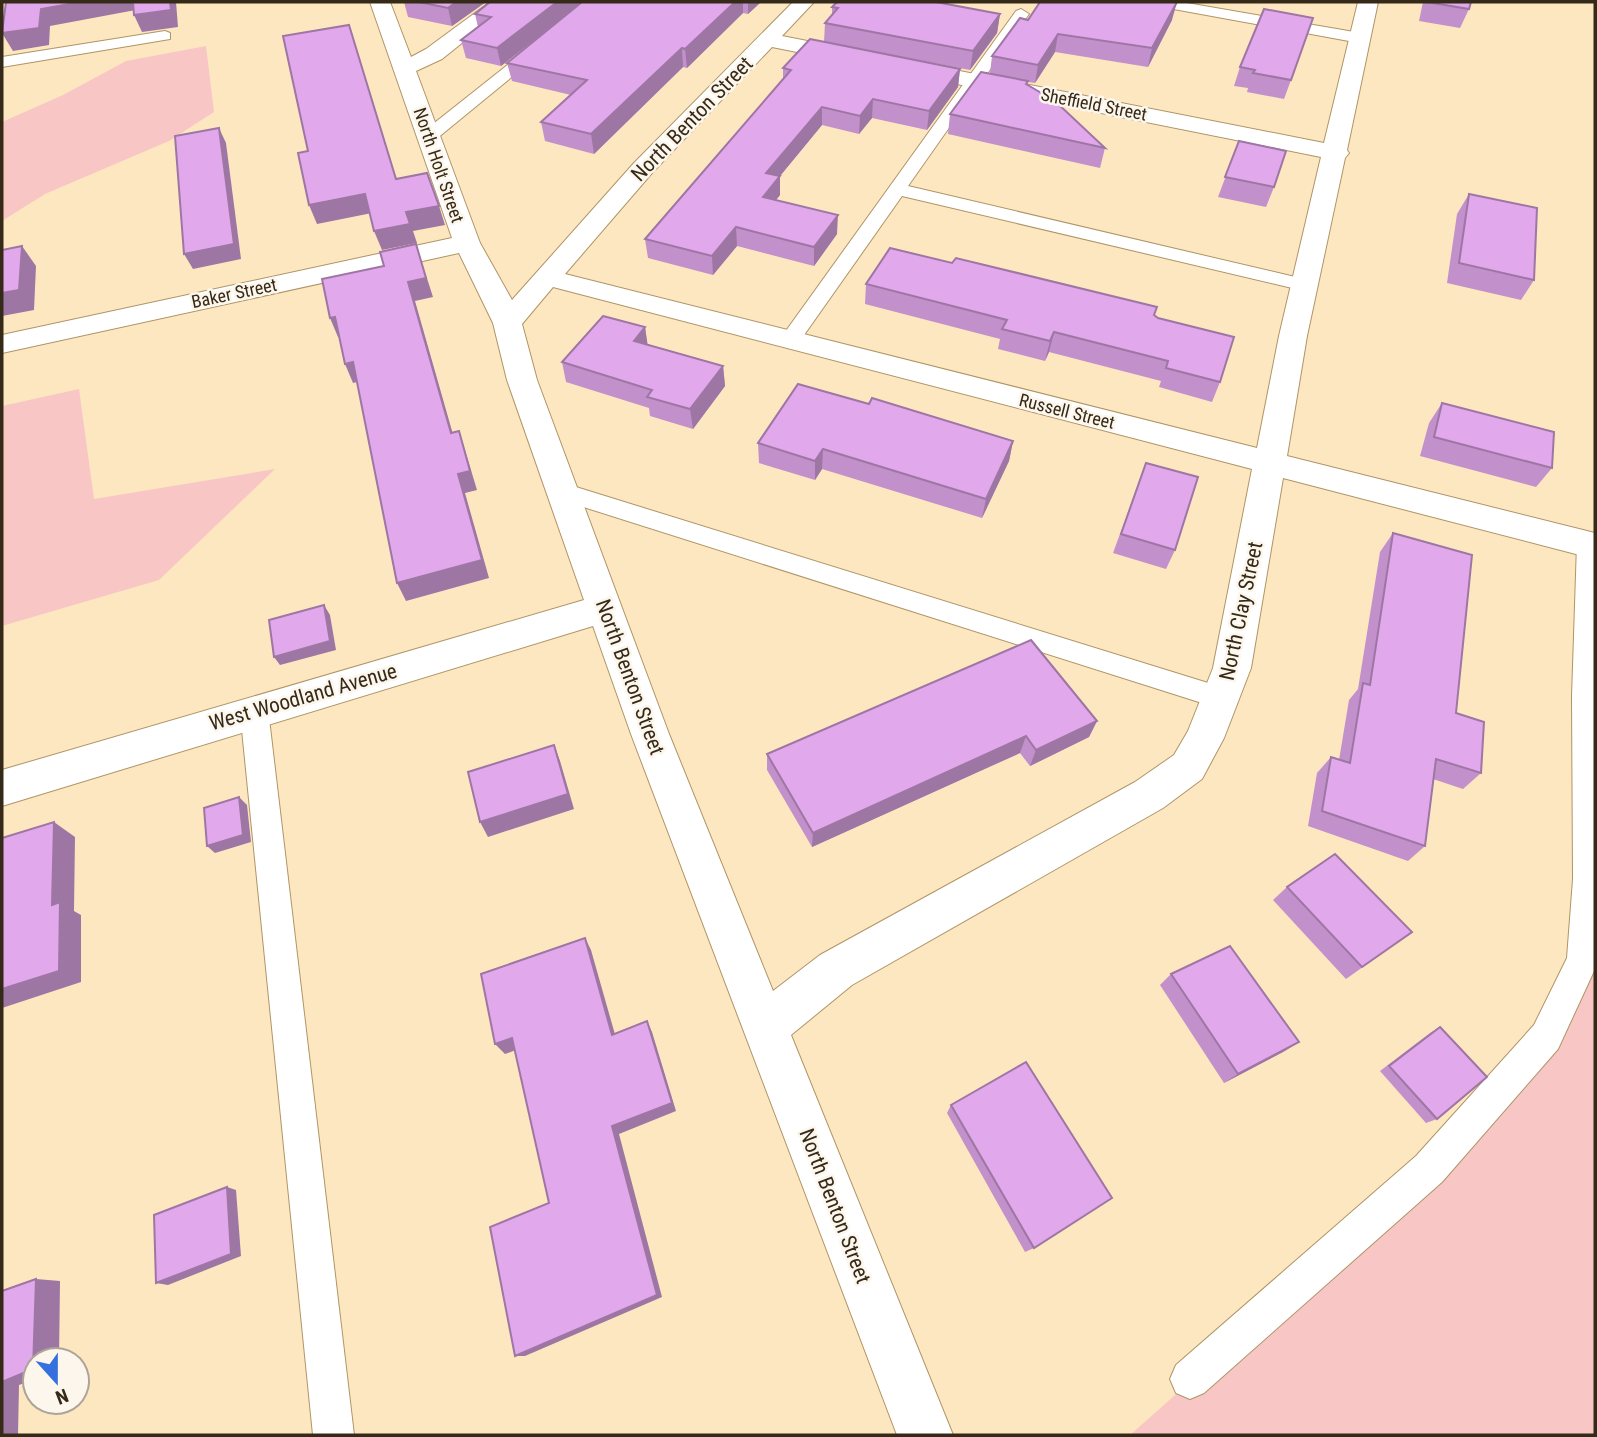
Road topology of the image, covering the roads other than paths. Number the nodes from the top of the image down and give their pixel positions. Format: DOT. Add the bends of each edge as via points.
graph roads {
  1 [pos="380,2"];
  2 [pos="503,2"];
  3 [pos="596,2"];
  4 [pos="804,2"];
  5 [pos="1157,2"];
  6 [pos="1368,2"];
  7 [pos="1021,13"];
  8 [pos="165,36"];
  9 [pos="1360,38"];
  10 [pos="768,40"];
  11 [pos="2,62"];
  12 [pos="405,68"];
  13 [pos="974,80"];
  14 [pos="429,136"];
  15 [pos="1337,153"];
  16 [pos="897,189"];
  17 [pos="467,243"];
  18 [pos="545,277"];
  19 [pos="1305,285"];
  20 [pos="507,323"];
  21 [pos="790,340"];
  22 [pos="2,344"];
  23 [pos="1272,463"];
  24 [pos="563,492"];
  25 [pos="1592,545"];
  26 [pos="605,608"];
  27 [pos="1221,698"];
  28 [pos="254,710"];
  29 [pos="2,788"];
  30 [pos="764,1027"];
  31 [pos="1190,1379"];
  32 [pos="334,1435"];
  33 [pos="925,1435"];
  1 -- 12 [label="street, North Holt Street"];
  2 -- 12 [label="street" via="435,54"];
  3 -- 14 [label="lane"];
  4 -- 10 [label="street, North Benton Street"];
  5 -- 9 [label="lane"];
  6 -- 9 [label="street, North Clay Street"];
  7 -- 13 [label="lane"];
  8 -- 11 [label="lane"];
  9 -- 15 [label="street, North Clay Street"];
  10 -- 13 [label="street, Sheffield Street"];
  10 -- 18 [label="street, North Benton Street"];
  12 -- 14 [label="street, North Holt Street"];
  13 -- 15 [label="street, Sheffield Street"];
  13 -- 16 [label="lane"];
  14 -- 17 [label="street, North Holt Street"];
  15 -- 19 [label="street, North Clay Street"];
  16 -- 19 [label="lane"];
  16 -- 21 [label="lane"];
  17 -- 20 [label="street, North Holt Street"];
  17 -- 22 [label="street, Baker Street"];
  18 -- 20 [label="street, North Benton Street"];
  18 -- 21 [label="street, Russell Street"];
  19 -- 23 [label="street, North Clay Street"];
  20 -- 24 [label="street, North Benton Street" via="522,380"];
  21 -- 23 [label="street, Russell Street"];
  23 -- 25 [label="street, Russell Street"];
  23 -- 27 [label="street, North Clay Street" via="1232,668"];
  24 -- 26 [label="street, North Benton Street"];
  24 -- 27 [label="lane"];
  25 -- 31 [label="lane" via="1583,960 1546,1037 1429,1169"];
  26 -- 28 [label="street, West Woodland Avenue"];
  26 -- 30 [label="street, North Benton Street"];
  27 -- 30 [label="street, North Clay Street" via="1188,767 1159,788 836,970"];
  28 -- 29 [label="street, West Woodland Avenue"];
  28 -- 32 [label="lane"];
  30 -- 33 [label="street, North Benton Street"];
}
